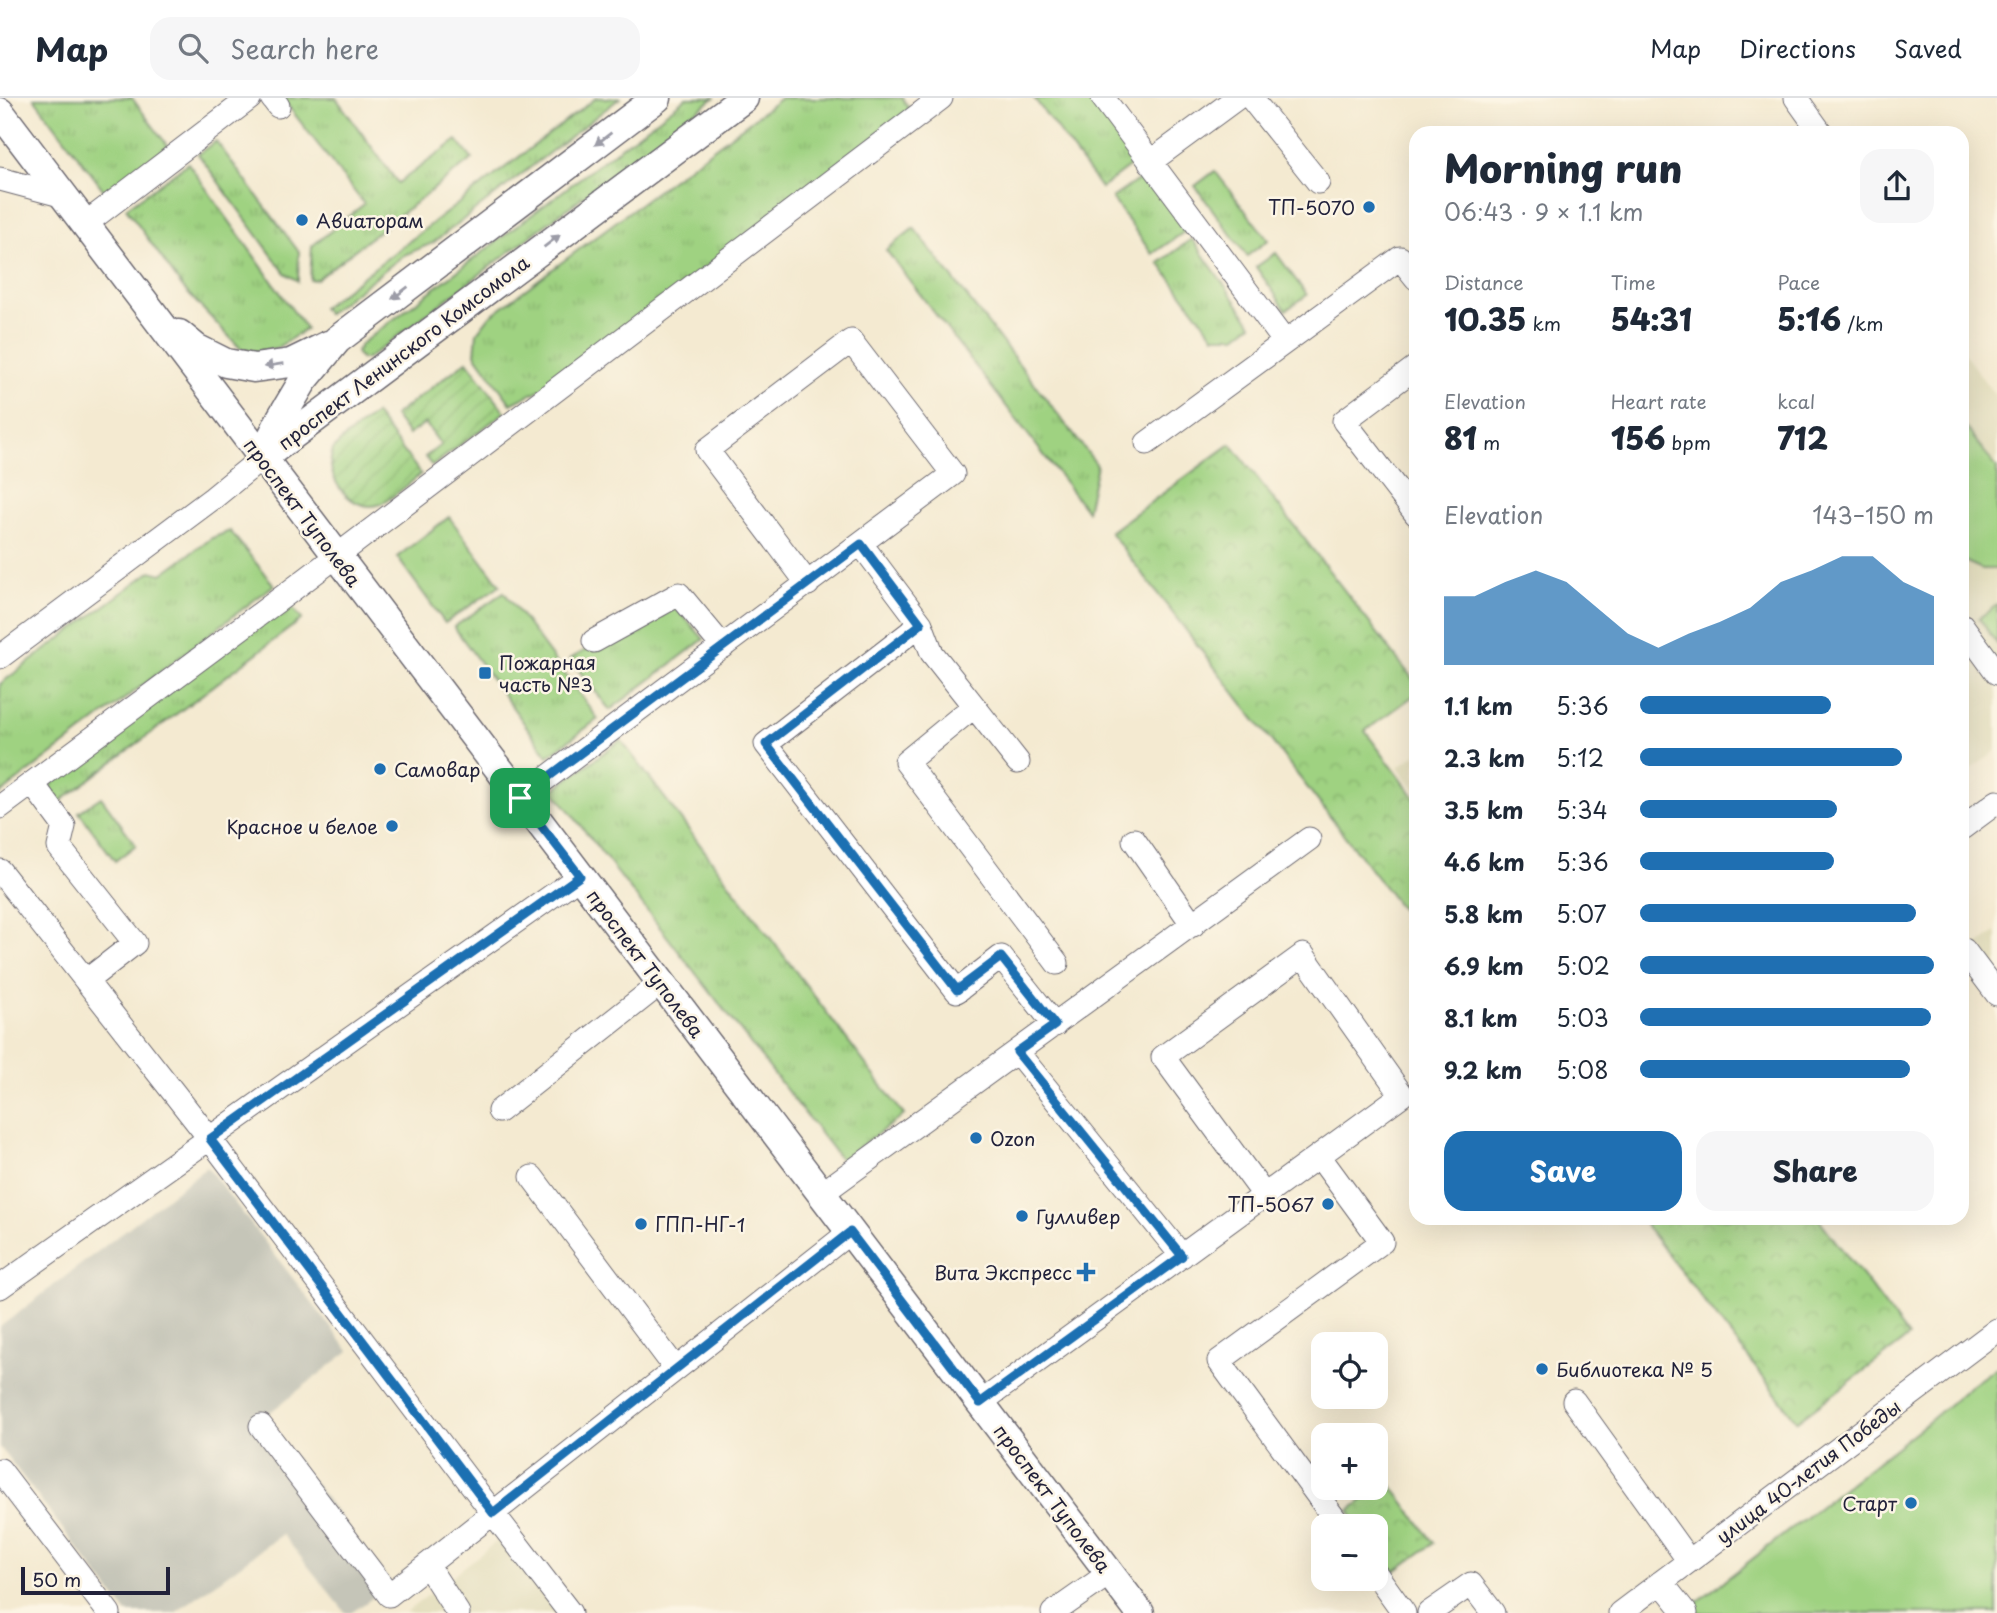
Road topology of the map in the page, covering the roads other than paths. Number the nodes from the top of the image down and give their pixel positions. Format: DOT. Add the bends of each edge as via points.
graph roads {
  1 [pos="250,98"];
  2 [pos="657,98"];
  3 [pos="744,98"];
  4 [pos="941,98"];
  5 [pos="1103,98"];
  6 [pos="1237,98"];
  7 [pos="1251,98"];
  8 [pos="1796,98"];
  9 [pos="0,112"];
  10 [pos="1816,126"];
  11 [pos="1150,162"];
  12 [pos="1,181"];
  13 [pos="1318,182"];
  14 [pos="64,196"];
  15 [pos="85,224"];
  16 [pos="1409,269"];
  17 [pos="157,318"];
  18 [pos="337,340"];
  19 [pos="1285,342"];
  20 [pos="1409,372"];
  21 [pos="1147,443"];
  22 [pos="262,458"];
  23 [pos="1409,505"];
  24 [pos="861,544"];
  25 [pos="336,556"];
  26 [pos="808,584"];
  27 [pos="921,624"];
  28 [pos="1969,635"];
  29 [pos="594,641"];
  30 [pos="723,647"];
  31 [pos="0,657"];
  32 [pos="1997,673"];
  33 [pos="973,707"];
  34 [pos="1018,762"];
  35 [pos="32,783"];
  36 [pos="520,798"];
  37 [pos="1997,802"];
  38 [pos="0,807"];
  39 [pos="1969,823"];
  40 [pos="1309,839"];
  41 [pos="1134,840"];
  42 [pos="0,870"];
  43 [pos="580,876"];
  44 [pos="1193,925"];
  45 [pos="1969,957"];
  46 [pos="1057,963"];
  47 [pos="86,981"];
  48 [pos="661,983"];
  49 [pos="1997,994"];
  50 [pos="1055,1025"];
  51 [pos="1017,1052"];
  52 [pos="499,1111"];
  53 [pos="210,1139"];
  54 [pos="1319,1156"];
  55 [pos="532,1177"];
  56 [pos="821,1194"];
  57 [pos="1265,1196"];
  58 [pos="850,1232"];
  59 [pos="1182,1256"];
  60 [pos="0,1287"];
  61 [pos="1997,1330"];
  62 [pos="676,1369"];
  63 [pos="1574,1401"];
  64 [pos="980,1403"];
  65 [pos="261,1426"];
  66 [pos="0,1470"];
  67 [pos="493,1513"];
  68 [pos="1331,1514"];
  69 [pos="1689,1561"];
  70 [pos="427,1565"];
  71 [pos="1110,1573"];
  72 [pos="1661,1582"];
  73 [pos="1388,1591"];
  74 [pos="109,1613"];
  75 [pos="458,1613"];
  76 [pos="570,1613"];
  77 [pos="1053,1613"];
  78 [pos="1140,1613"];
  79 [pos="1404,1613"];
  80 [pos="1429,1613"];
  81 [pos="1493,1613"];
  82 [pos="1619,1613"];
  83 [pos="1686,1613"];
  1 -- 15 [label="street"];
  2 -- 18 [label="main road, проспект Ленинского Комсомола, one-way"];
  22 -- 3 [label="main road, проспект Ленинского Комсомола, one-way"];
  4 -- 25 [label="street"];
  5 -- 11 [label="street"];
  6 -- 11 [label="street"];
  7 -- 13 [label="street"];
  8 -- 10 [label="street"];
  9 -- 14 [label="main road, проспект Туполева"];
  11 -- 19 [label="street"];
  12 -- 14 [label="street"];
  14 -- 15 [label="main road, проспект Туполева"];
  15 -- 17 [label="main road, проспект Туполева"];
  16 -- 19 [label="street" via="1400,258"];
  18 -- 17 [label="main road, one-way" via="292,363 254,368 226,363 196,348"];
  17 -- 22 [label="main road, проспект Туполева"];
  18 -- 22 [label="main road, проспект Ленинского Комсомола" via="303,381"];
  19 -- 21 [label="street"];
  20 -- 23 [label="street" via="1344,421"];
  22 -- 25 [label="main road, проспект Туполева"];
  22 -- 31 [label="street"];
  24 -- 26 [label="street"];
  24 -- 26 [label="street" via="953,474 851,341 706,450"];
  24 -- 27 [label="street"];
  25 -- 35 [label="street"];
  25 -- 36 [label="main road, проспект Туполева"];
  26 -- 30 [label="street"];
  27 -- 33 [label="street" via="932,653"];
  27 -- 50 [label="street" via="766,744 957,990 1001,957"];
  28 -- 32 [label="street"];
  29 -- 30 [label="street" via="679,594"];
  30 -- 36 [label="street"];
  33 -- 34 [label="street"];
  33 -- 46 [label="street" via="906,762"];
  35 -- 38 [label="street"];
  35 -- 47 [label="street" via="64,826 59,847 135,943"];
  36 -- 43 [label="main road, проспект Туполева"];
  37 -- 39 [label="street"];
  40 -- 44 [label="street"];
  41 -- 44 [label="street"];
  42 -- 47 [label="street"];
  43 -- 48 [label="main road, проспект Туполева"];
  43 -- 53 [label="street"];
  44 -- 50 [label="street"];
  45 -- 49 [label="street"];
  47 -- 53 [label="street"];
  48 -- 52 [label="street"];
  48 -- 56 [label="main road, проспект Туполева"];
  50 -- 51 [label="street"];
  51 -- 56 [label="street"];
  51 -- 59 [label="street"];
  53 -- 60 [label="street"];
  53 -- 67 [label="street"];
  54 -- 57 [label="street"];
  54 -- 57 [label="street" via="1402,1095 1303,955 1163,1057"];
  54 -- 68 [label="street" via="1382,1242 1219,1361"];
  55 -- 62 [label="street"];
  56 -- 58 [label="main road, проспект Туполева"];
  57 -- 59 [label="street"];
  58 -- 62 [label="street"];
  58 -- 64 [label="main road, проспект Туполева"];
  59 -- 64 [label="street"];
  61 -- 69 [label="street, улица 40-летия Победы"];
  62 -- 67 [label="street"];
  63 -- 69 [label="street"];
  64 -- 71 [label="main road, проспект Туполева"];
  65 -- 70 [label="street" via="389,1595"];
  66 -- 74 [label="street"];
  67 -- 70 [label="street"];
  67 -- 76 [label="street"];
  69 -- 72 [label="street, улица 40-летия Победы"];
  70 -- 75 [label="street"];
  71 -- 77 [label="street"];
  71 -- 78 [label="main road, проспект Туполева"];
  72 -- 82 [label="street, улица 40-летия Победы"];
  72 -- 83 [label="street"];
  73 -- 79 [label="street"];
  80 -- 81 [label="street" via="1471,1584"];
}
